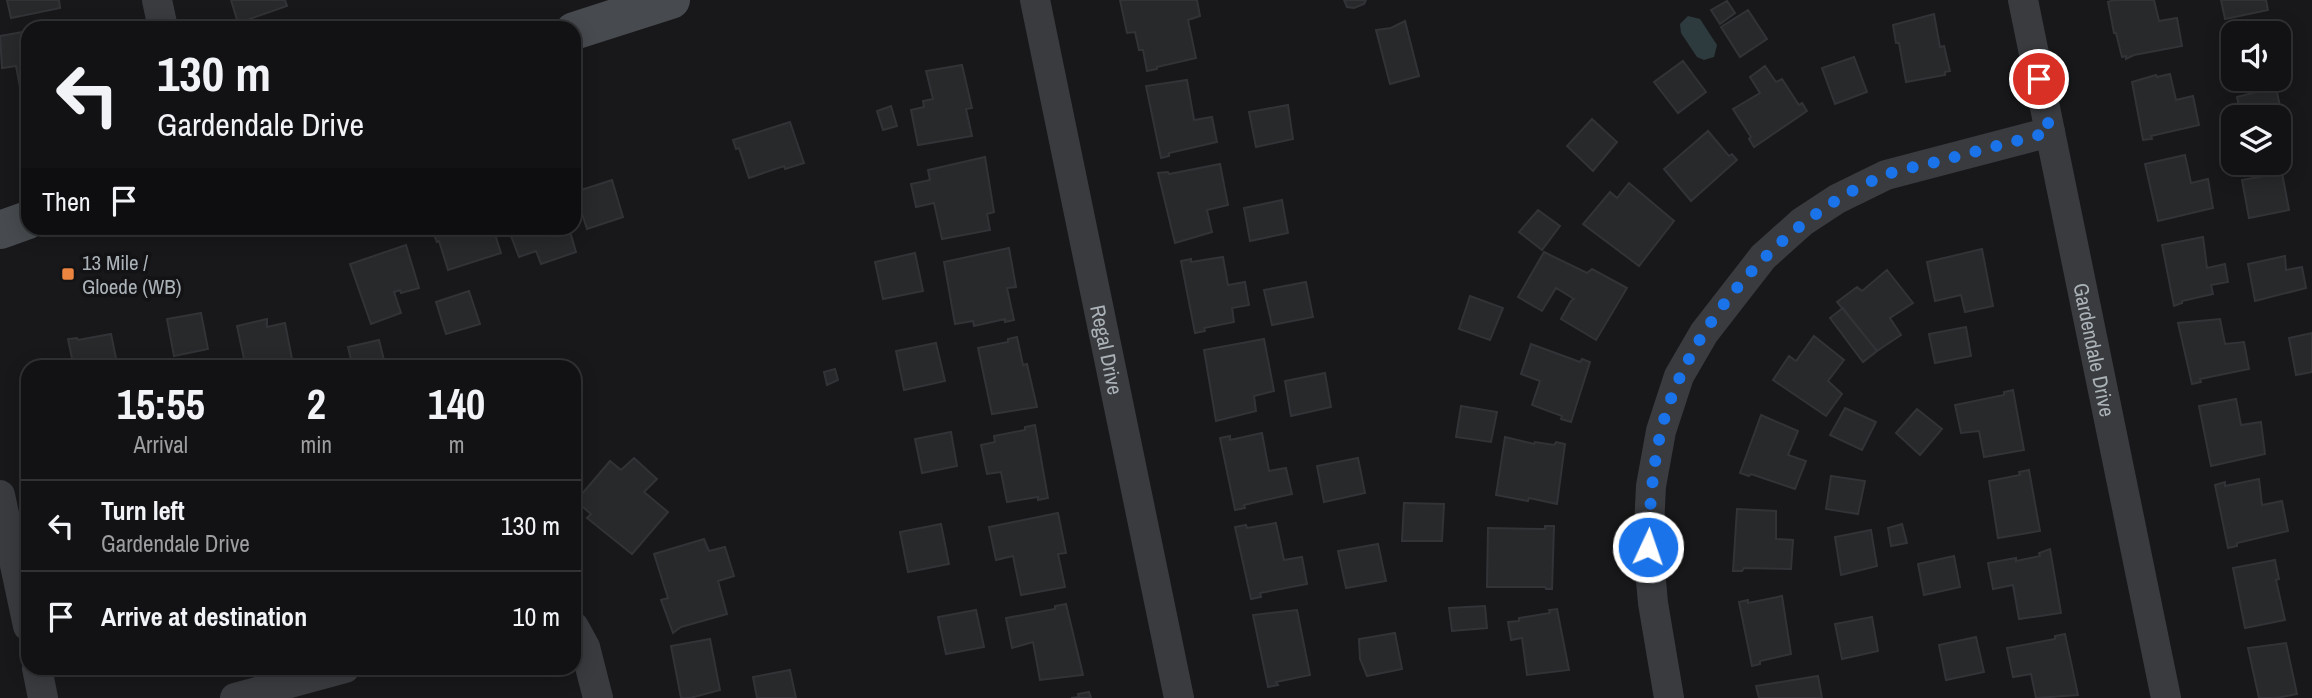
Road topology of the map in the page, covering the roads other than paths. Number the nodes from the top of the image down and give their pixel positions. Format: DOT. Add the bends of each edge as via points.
graph roads {
  1 [pos="157,0"];
  2 [pos="671,0"];
  3 [pos="1035,0"];
  4 [pos="2023,0"];
  5 [pos="162,21"];
  6 [pos="581,30"];
  7 [pos="2050,132"];
  8 [pos="21,222"];
  9 [pos="0,229"];
  10 [pos="0,495"];
  11 [pos="21,593"];
  12 [pos="581,640"];
  13 [pos="38,675"];
  14 [pos="319,675"];
  15 [pos="43,698"];
  16 [pos="235,698"];
  17 [pos="598,698"];
  18 [pos="1179,698"];
  19 [pos="1669,698"];
  20 [pos="2166,698"];
  1 -- 5 [label="street"];
  2 -- 6 [label="main road"];
  3 -- 18 [label="street, Regal Drive"];
  4 -- 7 [label="street, Gardendale Drive"];
  7 -- 19 [label="street" via="1886,174 1837,199 1763,257 1704,333 1679,376 1661,430 1651,486 1649,558"];
  7 -- 20 [label="street, Gardendale Drive"];
  8 -- 9 [label="main road"];
  10 -- 11 [label="street"];
  12 -- 17 [label="street"];
  13 -- 15 [label="street"];
  14 -- 16 [label="street"];
}
